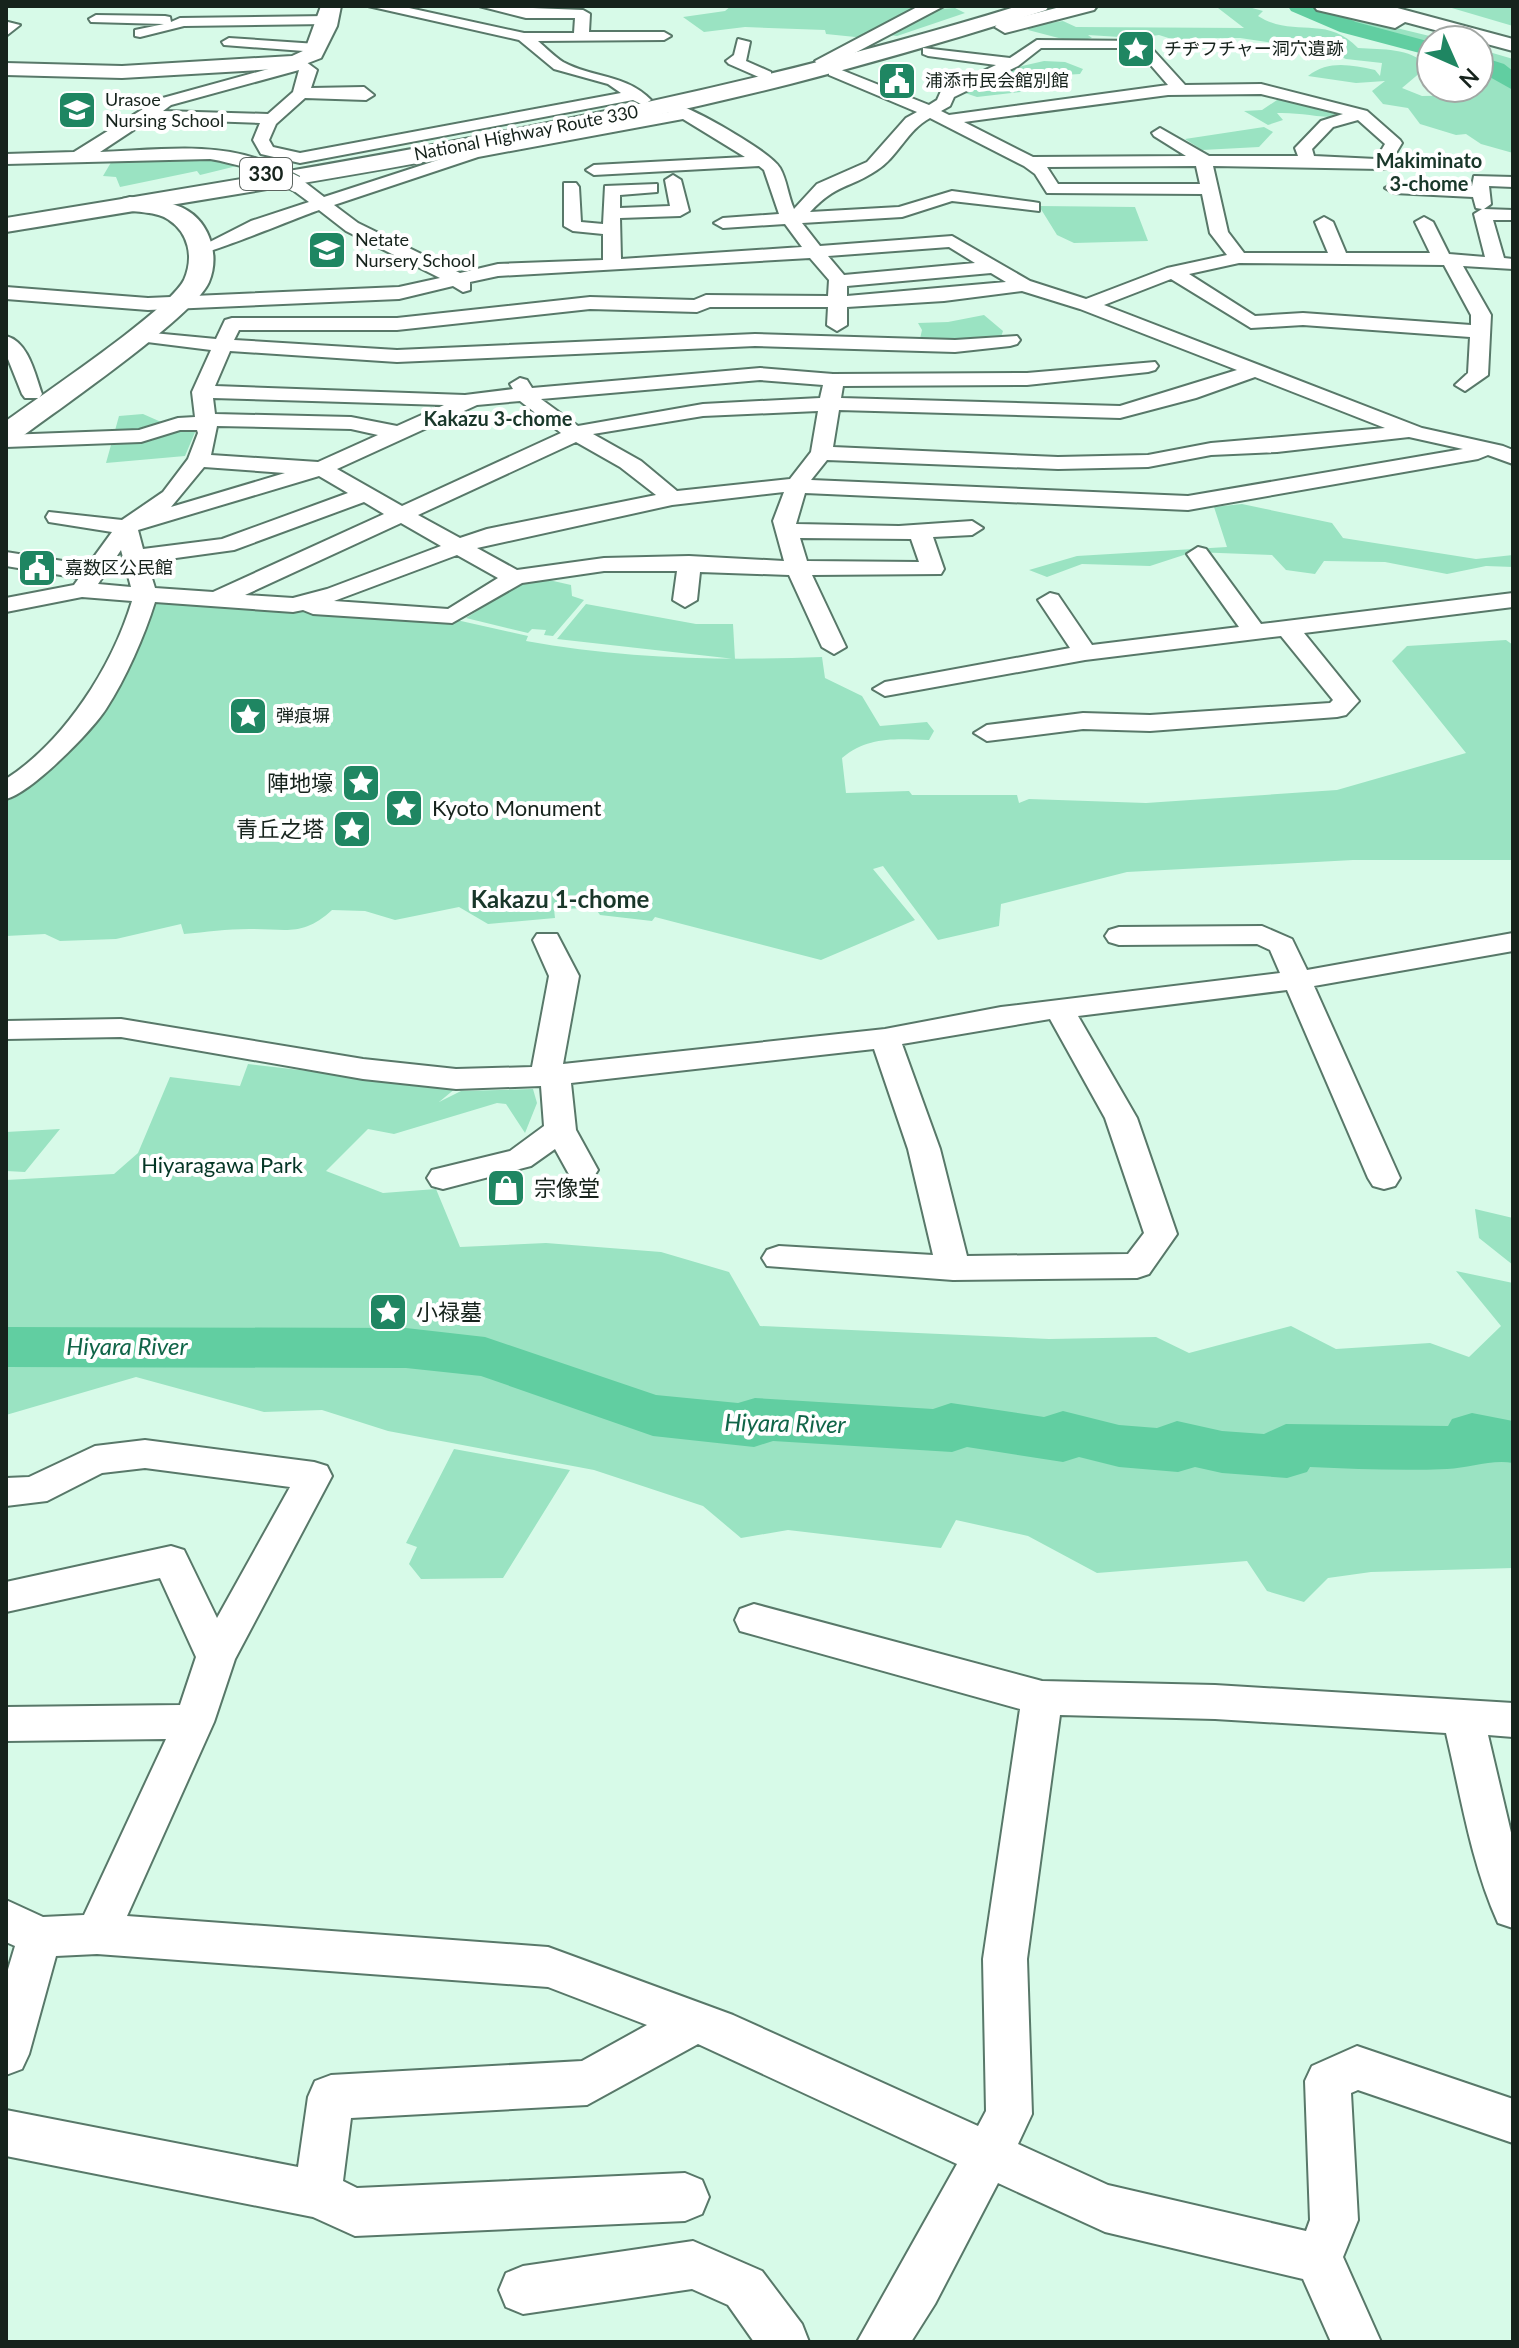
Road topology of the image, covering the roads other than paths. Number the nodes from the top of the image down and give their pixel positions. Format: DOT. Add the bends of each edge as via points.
graph roads {
  1 [pos="375,6"];
  2 [pos="486,6"];
  3 [pos="934,6"];
  4 [pos="1015,6"];
  5 [pos="1087,6"];
  6 [pos="1324,6"];
  7 [pos="1367,6"];
  8 [pos="1400,6"];
  9 [pos="1425,6"];
  10 [pos="1048,9"];
  11 [pos="116,13"];
  12 [pos="329,13"];
  13 [pos="96,19"];
  14 [pos="180,22"];
  15 [pos="990,22"];
  16 [pos="1446,24"];
  17 [pos="1457,24"];
  18 [pos="1415,28"];
  19 [pos="140,33"];
  20 [pos="664,36"];
  21 [pos="524,37"];
  22 [pos="581,37"];
  23 [pos="630,37"];
  24 [pos="229,42"];
  25 [pos="743,42"];
  26 [pos="1513,45"];
  27 [pos="317,48"];
  28 [pos="928,51"];
  29 [pos="630,55"];
  30 [pos="1013,63"];
  31 [pos="830,66"];
  32 [pos="6,69"];
  33 [pos="310,71"];
  34 [pos="766,75"];
  35 [pos="1180,89"];
  36 [pos="302,93"];
  37 [pos="366,95"];
  38 [pos="642,99"];
  39 [pos="929,111"];
  40 [pos="680,112"];
  41 [pos="1361,114"];
  42 [pos="145,115"];
  43 [pos="271,119"];
  44 [pos="594,120"];
  45 [pos="945,120"];
  46 [pos="1160,133"];
  47 [pos="658,146"];
  48 [pos="80,156"];
  49 [pos="6,159"];
  50 [pos="1203,160"];
  51 [pos="765,161"];
  52 [pos="1308,161"];
  53 [pos="1474,161"];
  54 [pos="1030,162"];
  55 [pos="594,170"];
  56 [pos="672,173"];
  57 [pos="262,174"];
  58 [pos="1513,182"];
  59 [pos="1480,186"];
  60 [pos="570,187"];
  61 [pos="653,188"];
  62 [pos="1394,188"];
  63 [pos="1209,189"];
  64 [pos="130,204"];
  65 [pos="324,205"];
  66 [pos="1033,207"];
  67 [pos="1483,214"];
  68 [pos="179,215"];
  69 [pos="1513,215"];
  70 [pos="6,217"];
  71 [pos="793,220"];
  72 [pos="612,221"];
  73 [pos="1324,222"];
  74 [pos="1424,222"];
  75 [pos="6,225"];
  76 [pos="203,250"];
  77 [pos="817,252"];
  78 [pos="1239,258"];
  79 [pos="1340,259"];
  80 [pos="1447,260"];
  81 [pos="612,263"];
  82 [pos="1504,264"];
  83 [pos="994,267"];
  84 [pos="1173,272"];
  85 [pos="457,279"];
  86 [pos="712,280"];
  87 [pos="77,281"];
  88 [pos="838,281"];
  89 [pos="1023,285"];
  90 [pos="6,293"];
  91 [pos="186,296"];
  92 [pos="243,300"];
  93 [pos="840,303"];
  94 [pos="1087,305"];
  95 [pos="484,313"];
  96 [pos="232,324"];
  97 [pos="1482,332"];
  98 [pos="139,335"];
  99 [pos="1010,340"];
  100 [pos="6,342"];
  101 [pos="836,343"];
  102 [pos="220,345"];
  103 [pos="509,352"];
  104 [pos="1148,366"];
  105 [pos="1253,371"];
  106 [pos="1027,379"];
  107 [pos="833,380"];
  108 [pos="1465,385"];
  109 [pos="6,392"];
  110 [pos="202,392"];
  111 [pos="523,394"];
  112 [pos="45,396"];
  113 [pos="473,399"];
  114 [pos="832,404"];
  115 [pos="1037,411"];
  116 [pos="207,421"];
  117 [pos="577,431"];
  118 [pos="396,432"];
  119 [pos="1416,433"];
  120 [pos="6,435"];
  121 [pos="6,441"];
  122 [pos="1507,452"];
  123 [pos="821,453"];
  124 [pos="198,460"];
  125 [pos="321,469"];
  126 [pos="797,487"];
  127 [pos="364,495"];
  128 [pos="672,498"];
  129 [pos="398,513"];
  130 [pos="57,517"];
  131 [pos="126,527"];
  132 [pos="972,528"];
  133 [pos="787,531"];
  134 [pos="920,532"];
  135 [pos="459,547"];
  136 [pos="1198,554"];
  137 [pos="134,557"];
  138 [pos="6,559"];
  139 [pos="689,563"];
  140 [pos="797,568"];
  141 [pos="514,578"];
  142 [pos="88,581"];
  143 [pos="145,595"];
  144 [pos="218,599"];
  145 [pos="685,600"];
  146 [pos="1050,600"];
  147 [pos="1513,600"];
  148 [pos="6,605"];
  149 [pos="293,605"];
  150 [pos="1288,629"];
  151 [pos="1256,634"];
  152 [pos="834,647"];
  153 [pos="1085,653"];
  154 [pos="885,689"];
  155 [pos="987,733"];
  156 [pos="6,791"];
  157 [pos="1119,936"];
  158 [pos="547,940"];
  159 [pos="1513,942"];
  160 [pos="1298,980"];
  161 [pos="1059,1008"];
  162 [pos="6,1030"];
  163 [pos="885,1038"];
  164 [pos="551,1075"];
  165 [pos="560,1130"];
  166 [pos="582,1170"];
  167 [pos="443,1178"];
  168 [pos="1384,1178"];
  169 [pos="779,1258"];
  170 [pos="953,1268"];
  171 [pos="6,1492"];
  172 [pos="6,1597"];
  173 [pos="754,1620"];
  174 [pos="216,1657"];
  175 [pos="1042,1698"];
  176 [pos="1463,1717"];
  177 [pos="1513,1720"];
  178 [pos="194,1722"];
  179 [pos="6,1724"];
  180 [pos="1513,1909"];
  181 [pos="22,1928"];
  182 [pos="97,1934"];
  183 [pos="694,2022"];
  184 [pos="6,2054"];
  185 [pos="1513,2121"];
  186 [pos="6,2133"];
  187 [pos="991,2154"];
  188 [pos="318,2194"];
  189 [pos="685,2197"];
  190 [pos="1319,2258"];
  191 [pos="523,2290"];
  192 [pos="784,2342"];
  193 [pos="882,2342"];
  194 [pos="1356,2342"];
  1 -- 21 [label="street"];
  2 -- 22 [label="street" via="526,14 583,14"];
  3 -- 31 [label="main road"];
  4 -- 15 [label="main road, National Highway Route 330 / 330"];
  5 -- 10 [label="main road"];
  6 -- 18 [label="main road"];
  7 -- 26 [label="main road"];
  8 -- 16 [label="main road"];
  9 -- 17 [label="main road"];
  10 -- 15 [label="main road"];
  11 -- 13 [label="street"];
  11 -- 14 [label="street"];
  12 -- 14 [label="street"];
  12 -- 27 [label="main road"];
  14 -- 19 [label="street"];
  15 -- 31 [label="main road"];
  15 -- 31 [label="main road, National Highway Route 330 / 330"];
  15 -- 44 [label="main road, National Highway Route 330 / 330" via="811,72"];
  20 -- 23 [label="street"];
  21 -- 22 [label="street"];
  21 -- 38 [label="street" via="559,66 613,81"];
  22 -- 23 [label="street"];
  23 -- 29 [label="street"];
  24 -- 27 [label="street"];
  25 -- 34 [label="street" via="741,57 734,61"];
  27 -- 33 [label="main road"];
  28 -- 30 [label="street"];
  30 -- 35 [label="street" via="1037,44 1140,44"];
  30 -- 39 [label="street" via="947,94 944,103"];
  31 -- 34 [label="main road, National Highway Route 330 / 330"];
  31 -- 39 [label="street"];
  31 -- 40 [label="main road"];
  32 -- 33 [label="main road"];
  33 -- 36 [label="street"];
  33 -- 42 [label="street" via="296,66 165,102"];
  34 -- 38 [label="main road, National Highway Route 330 / 330"];
  35 -- 41 [label="street" via="1240,82"];
  35 -- 45 [label="street"];
  36 -- 37 [label="street"];
  36 -- 43 [label="street"];
  38 -- 43 [label="street" via="300,158 267,150 261,140 263,126"];
  38 -- 70 [label="main road, National Highway Route 330 / 330" via="311,166"];
  39 -- 45 [label="street"];
  39 -- 71 [label="street" via="912,121 873,166 823,188"];
  40 -- 44 [label="main road"];
  40 -- 51 [label="street"];
  40 -- 65 [label="street" via="492,148"];
  41 -- 52 [label="street" via="1327,124 1303,148"];
  41 -- 52 [label="street" via="1394,143 1381,164"];
  42 -- 43 [label="street"];
  42 -- 48 [label="street"];
  44 -- 57 [label="main road, National Highway Route 330 / 330"];
  45 -- 54 [label="street"];
  46 -- 50 [label="street"];
  47 -- 56 [label="street"];
  48 -- 49 [label="street"];
  48 -- 57 [label="street" via="210,154 239,157"];
  50 -- 52 [label="street"];
  50 -- 54 [label="street"];
  50 -- 63 [label="street"];
  51 -- 56 [label="street"];
  51 -- 71 [label="street"];
  53 -- 59 [label="street"];
  54 -- 63 [label="street" via="1053,189"];
  55 -- 56 [label="street"];
  56 -- 72 [label="street" via="680,211"];
  57 -- 64 [label="main road, National Highway Route 330 / 330"];
  57 -- 65 [label="street, bridge" via="296,184"];
  57 -- 68 [label="main road" via="189,200 180,206"];
  58 -- 59 [label="street"];
  59 -- 62 [label="street"];
  59 -- 67 [label="street"];
  60 -- 72 [label="street" via="571,231"];
  61 -- 72 [label="street" via="611,190"];
  63 -- 78 [label="street" via="1219,233"];
  64 -- 68 [label="main road"];
  64 -- 75 [label="main road, National Highway Route 330 / 330"];
  65 -- 76 [label="street" via="257,225"];
  65 -- 85 [label="street" via="374,240"];
  66 -- 71 [label="street" via="952,196 902,212"];
  67 -- 69 [label="street"];
  67 -- 82 [label="street"];
  68 -- 76 [label="main road"];
  71 -- 77 [label="street" via="797,234"];
  71 -- 86 [label="street" via="722,218"];
  72 -- 81 [label="street"];
  73 -- 79 [label="street"];
  74 -- 80 [label="street"];
  76 -- 91 [label="main road" via="200,274"];
  77 -- 83 [label="street" via="952,241"];
  77 -- 86 [label="street"];
  77 -- 88 [label="street"];
  78 -- 79 [label="street"];
  78 -- 84 [label="street"];
  79 -- 80 [label="street"];
  80 -- 82 [label="street"];
  80 -- 97 [label="street" via="1481,315"];
  81 -- 85 [label="street" via="498,270"];
  81 -- 86 [label="street"];
  83 -- 88 [label="street"];
  83 -- 89 [label="street"];
  84 -- 94 [label="street"];
  84 -- 97 [label="street" via="1251,322 1303,319"];
  85 -- 92 [label="street" via="399,293"];
  85 -- 95 [label="street"];
  86 -- 93 [label="street"];
  86 -- 95 [label="street" via="697,306 552,305"];
  87 -- 91 [label="street"];
  88 -- 93 [label="street"];
  89 -- 93 [label="street" via="954,297"];
  89 -- 94 [label="street"];
  90 -- 91 [label="street" via="93,302"];
  91 -- 92 [label="street"];
  91 -- 98 [label="main road"];
  92 -- 96 [label="street"];
  93 -- 101 [label="street"];
  94 -- 105 [label="street"];
  95 -- 96 [label="street" via="397,324"];
  95 -- 103 [label="street"];
  96 -- 102 [label="street"];
  97 -- 108 [label="street" via="1478,375"];
  98 -- 102 [label="street"];
  98 -- 112 [label="main road"];
  99 -- 101 [label="street" via="955,346"];
  100 -- 112 [label="street"];
  101 -- 103 [label="street" via="755,340"];
  101 -- 107 [label="street"];
  102 -- 103 [label="street" via="397,356"];
  102 -- 110 [label="street"];
  103 -- 111 [label="street"];
  104 -- 106 [label="street"];
  105 -- 115 [label="street" via="1120,412"];
  105 -- 119 [label="street"];
  106 -- 107 [label="street"];
  106 -- 115 [label="street"];
  107 -- 111 [label="street" via="760,374"];
  107 -- 114 [label="street"];
  109 -- 112 [label="street"];
  110 -- 113 [label="street"];
  110 -- 116 [label="street"];
  111 -- 113 [label="street"];
  111 -- 117 [label="street"];
  112 -- 120 [label="main road"];
  113 -- 118 [label="street"];
  114 -- 115 [label="street"];
  114 -- 117 [label="street" via="703,410"];
  114 -- 123 [label="street"];
  116 -- 118 [label="street" via="351,423"];
  116 -- 121 [label="street" via="141,436"];
  116 -- 124 [label="street"];
  117 -- 128 [label="street"];
  117 -- 129 [label="street"];
  118 -- 125 [label="street"];
  119 -- 122 [label="street"];
  119 -- 123 [label="street" via="1211,449 1148,461 1058,463"];
  122 -- 126 [label="street" via="1188,503"];
  123 -- 126 [label="street"];
  124 -- 125 [label="street"];
  124 -- 131 [label="street" via="171,497"];
  125 -- 127 [label="street"];
  125 -- 131 [label="street"];
  126 -- 128 [label="street"];
  126 -- 133 [label="street" via="784,521"];
  127 -- 129 [label="street"];
  127 -- 137 [label="street" via="226,545"];
  128 -- 135 [label="street" via="487,536"];
  129 -- 135 [label="street"];
  129 -- 144 [label="street" via="349,541"];
  130 -- 131 [label="street"];
  131 -- 137 [label="street"];
  131 -- 142 [label="street"];
  132 -- 134 [label="street"];
  133 -- 134 [label="street"];
  133 -- 140 [label="street"];
  134 -- 140 [label="street" via="933,569"];
  135 -- 141 [label="street"];
  135 -- 149 [label="street"];
  136 -- 151 [label="street"];
  137 -- 143 [label="street"];
  138 -- 142 [label="street"];
  139 -- 140 [label="street"];
  139 -- 141 [label="street" via="591,565"];
  139 -- 145 [label="street"];
  140 -- 152 [label="street"];
  141 -- 149 [label="street" via="452,616"];
  142 -- 143 [label="street"];
  142 -- 148 [label="street"];
  143 -- 144 [label="street"];
  143 -- 156 [label="street" via="95,707 77,730"];
  144 -- 149 [label="street"];
  146 -- 153 [label="street"];
  147 -- 150 [label="street"];
  150 -- 151 [label="street"];
  150 -- 155 [label="street" via="1347,701 1337,710 1150,723 1083,721"];
  151 -- 153 [label="street"];
  153 -- 154 [label="street"];
  157 -- 160 [label="street" via="1262,935 1282,945"];
  158 -- 164 [label="street" via="564,976"];
  159 -- 160 [label="street"];
  160 -- 161 [label="street"];
  160 -- 168 [label="street"];
  161 -- 163 [label="street"];
  161 -- 170 [label="street" via="1121,1118 1161,1234 1137,1266"];
  162 -- 164 [label="street" via="121,1028 363,1069 456,1079"];
  163 -- 164 [label="street"];
  163 -- 170 [label="street" via="924,1149"];
  164 -- 165 [label="street"];
  165 -- 166 [label="street"];
  165 -- 167 [label="street" via="520,1159"];
  169 -- 170 [label="street"];
  171 -- 174 [label="street" via="34,1491 95,1460 145,1454 314,1476"];
  172 -- 174 [label="street" via="171,1561"];
  173 -- 175 [label="street"];
  174 -- 178 [label="street"];
  175 -- 176 [label="street"];
  175 -- 187 [label="street" via="1005,1959 1009,2114"];
  176 -- 177 [label="street"];
  176 -- 180 [label="street"];
  178 -- 179 [label="street"];
  178 -- 182 [label="street"];
  181 -- 182 [label="street"];
  181 -- 184 [label="street"];
  182 -- 183 [label="street" via="548,1967"];
  183 -- 187 [label="street"];
  183 -- 188 [label="street" via="587,2083 331,2097"];
  185 -- 190 [label="street" via="1357,2068 1328,2081 1334,2220"];
  186 -- 188 [label="street"];
  187 -- 190 [label="street" via="1105,2208"];
  187 -- 193 [label="street"];
  188 -- 189 [label="street" via="355,2212"];
  190 -- 194 [label="street"];
  191 -- 192 [label="street" via="693,2265 745,2288"];
}
